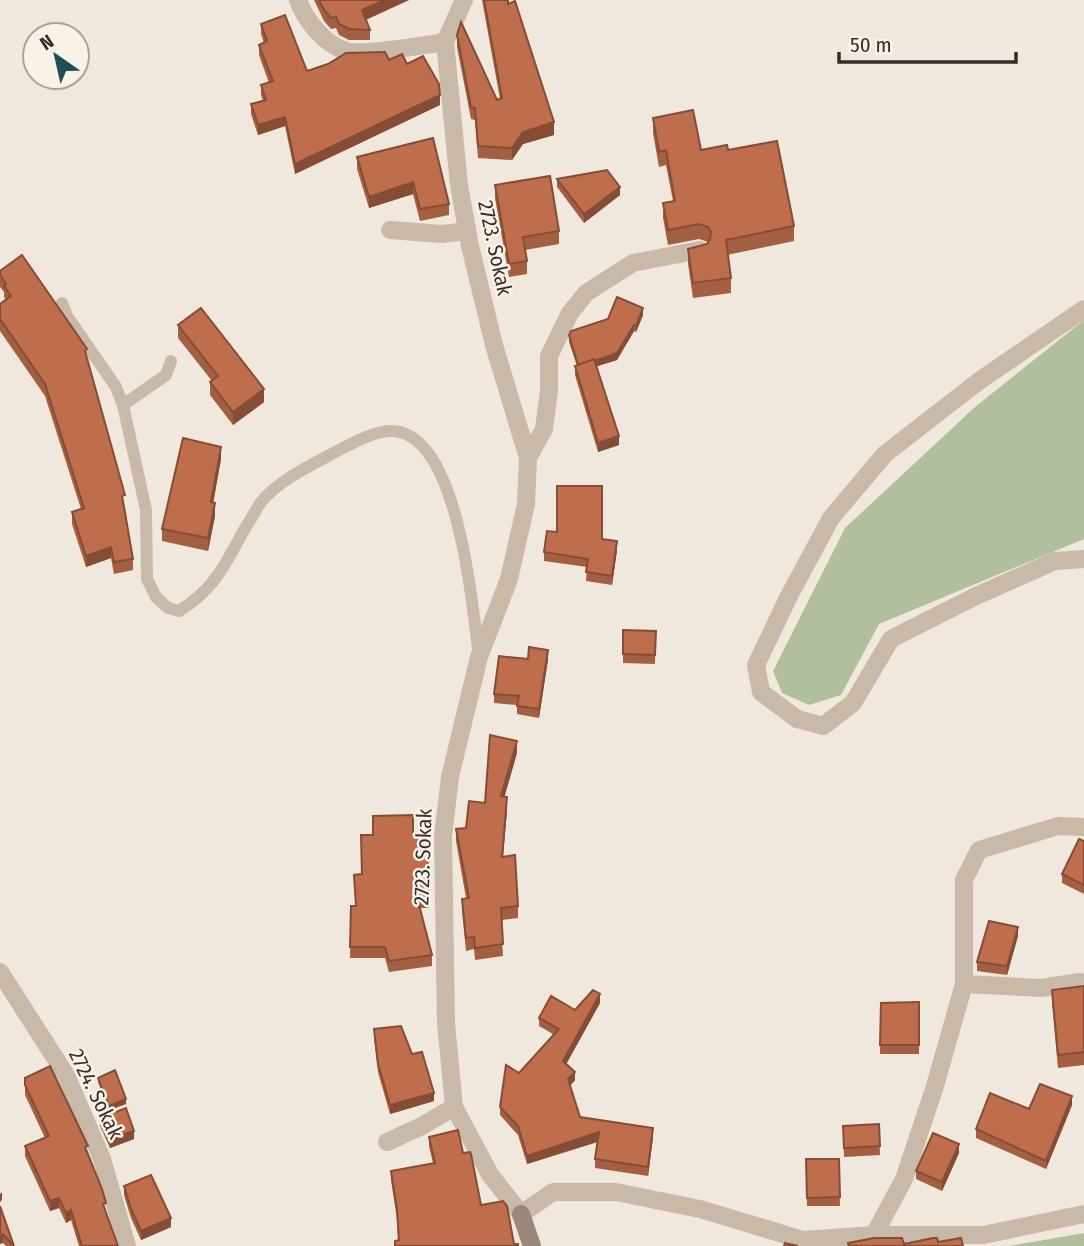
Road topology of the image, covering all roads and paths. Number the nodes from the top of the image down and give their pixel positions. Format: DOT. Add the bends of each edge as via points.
graph roads {
  1 [pos="298,0"];
  2 [pos="464,0"];
  3 [pos="445,42"];
  4 [pos="390,230"];
  5 [pos="467,231"];
  6 [pos="700,250"];
  7 [pos="62,303"];
  8 [pos="1084,309"];
  9 [pos="171,361"];
  10 [pos="123,405"];
  11 [pos="528,458"];
  12 [pos="1084,559"];
  13 [pos="479,657"];
  14 [pos="1084,827"];
  15 [pos="0,972"];
  16 [pos="1080,982"];
  17 [pos="964,984"];
  18 [pos="454,1108"];
  19 [pos="387,1142"];
  20 [pos="521,1214"];
  21 [pos="1084,1214"];
  22 [pos="874,1236"];
  23 [pos="983,1240"];
  24 [pos="834,1242"];
  25 [pos="127,1246"];
  26 [pos="532,1246"];
  1 -- 3 [label="street" via="316,29 348,52"];
  2 -- 3 [label="street, 2723. Sokak"];
  3 -- 5 [label="street, 2723. Sokak"];
  4 -- 5 [label="street"];
  5 -- 11 [label="street, 2723. Sokak" via="494,345"];
  6 -- 11 [label="street, 2723. Sokak" via="633,263 586,293 570,313 549,356 544,429"];
  7 -- 10 [label="lane"];
  8 -- 12 [label="street" via="979,381 885,454 831,517 756,665 761,692 797,719 823,726 853,703 891,639 1055,561"];
  9 -- 10 [label="lane" via="166,375"];
  10 -- 13 [label="lane" via="146,510 146,579 156,597 179,611 212,584 261,502 281,485 374,435 391,431 417,441 440,471 451,497"];
  11 -- 13 [label="street, 2723. Sokak" via="526,504 509,579"];
  13 -- 18 [label="street, 2723. Sokak" via="450,777 443,836 446,1024"];
  14 -- 17 [label="street" via="1058,826 979,849 964,880"];
  15 -- 25 [label="street, 2724. Sokak" via="66,1075 102,1159"];
  16 -- 17 [label="street" via="1041,988"];
  17 -- 22 [label="street" via="904,1179"];
  18 -- 19 [label="street"];
  18 -- 20 [label="street, 2723. Sokak" via="491,1176"];
  20 -- 24 [label="street" via="553,1192 615,1192 700,1209 803,1240"];
  20 -- 26 [label="street, 2723. Sokak"];
  21 -- 23 [label="street"];
  22 -- 23 [label="street"];
  22 -- 24 [label="street"];
}
